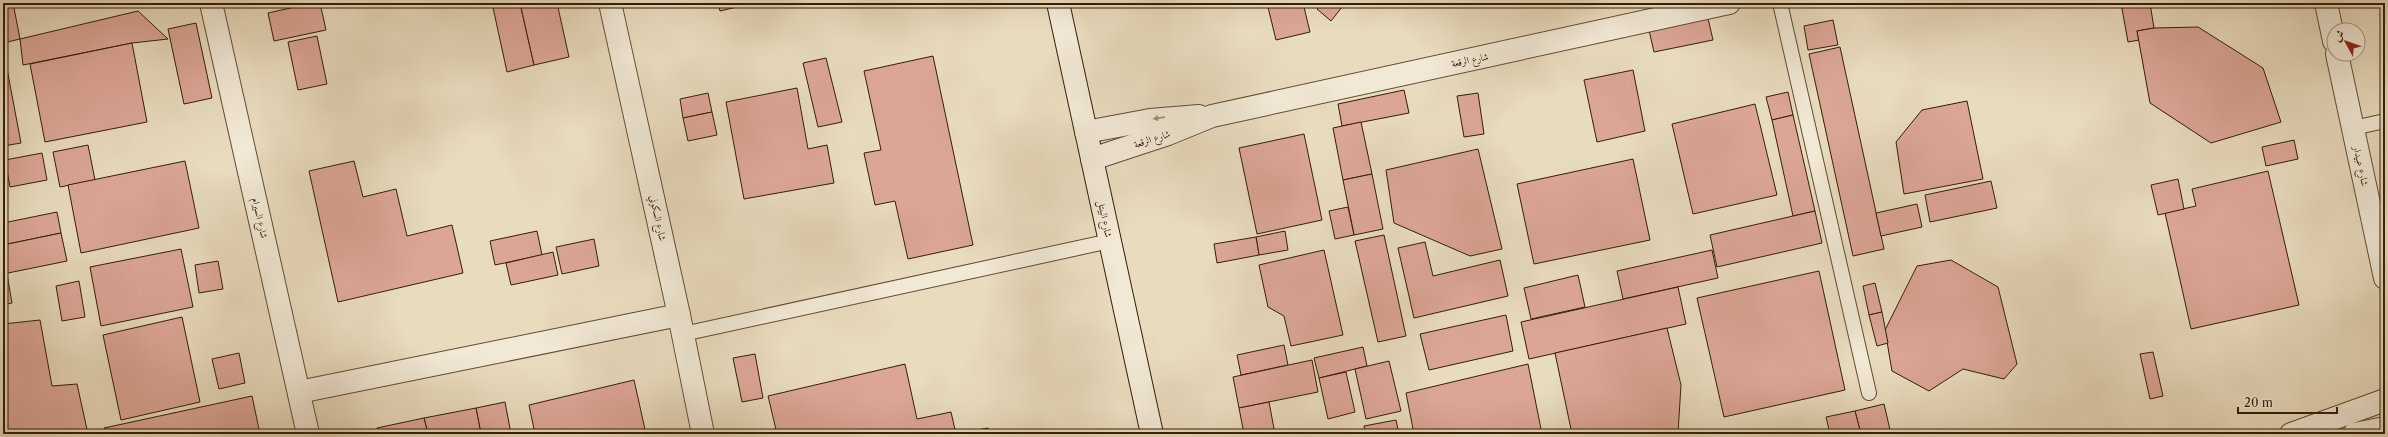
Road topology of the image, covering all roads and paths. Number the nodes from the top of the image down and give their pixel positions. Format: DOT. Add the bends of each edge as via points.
graph roads {
  1 [pos="211,3"];
  2 [pos="610,3"];
  3 [pos="1058,3"];
  4 [pos="1729,3"];
  5 [pos="1780,3"];
  6 [pos="2326,3"];
  7 [pos="2330,22"];
  8 [pos="2339,62"];
  9 [pos="1212,116"];
  10 [pos="2385,121"];
  11 [pos="2353,128"];
  12 [pos="1086,132"];
  13 [pos="1092,159"];
  14 [pos="1110,241"];
  15 [pos="2385,278"];
  16 [pos="681,324"];
  17 [pos="299,392"];
  18 [pos="1869,393"];
  19 [pos="2385,400"];
  20 [pos="2385,428"];
  21 [pos="308,434"];
  22 [pos="703,434"];
  23 [pos="1152,434"];
  24 [pos="2291,434"];
  25 [pos="2354,434"];
  1 -- 17 [label="street, شارع السيرام"];
  2 -- 16 [label="street, شارع السكوني"];
  3 -- 12 [label="street, شارع البيتل"];
  4 -- 9 [label="street, شارع الرقعة"];
  5 -- 18 [label="lane"];
  6 -- 7 [label="street"];
  8 -- 11 [label="street, شارع عبيدار"];
  9 -- 12 [label="street, شارع الرقعة, one-way" via="1165,118"];
  9 -- 13 [label="street, شارع الرقعة" via="1168,134"];
  10 -- 11 [label="lane"];
  11 -- 15 [label="street, شارع عبيدار"];
  12 -- 13 [label="street, شارع البيتل"];
  13 -- 14 [label="street, شارع البيتل"];
  14 -- 16 [label="lane"];
  14 -- 23 [label="street, شارع البيتل"];
  16 -- 17 [label="street"];
  16 -- 22 [label="street, شارع السكوني"];
  17 -- 21 [label="street, شارع السيرام"];
  19 -- 24 [label="street"];
  20 -- 25 [label="street"];
}
